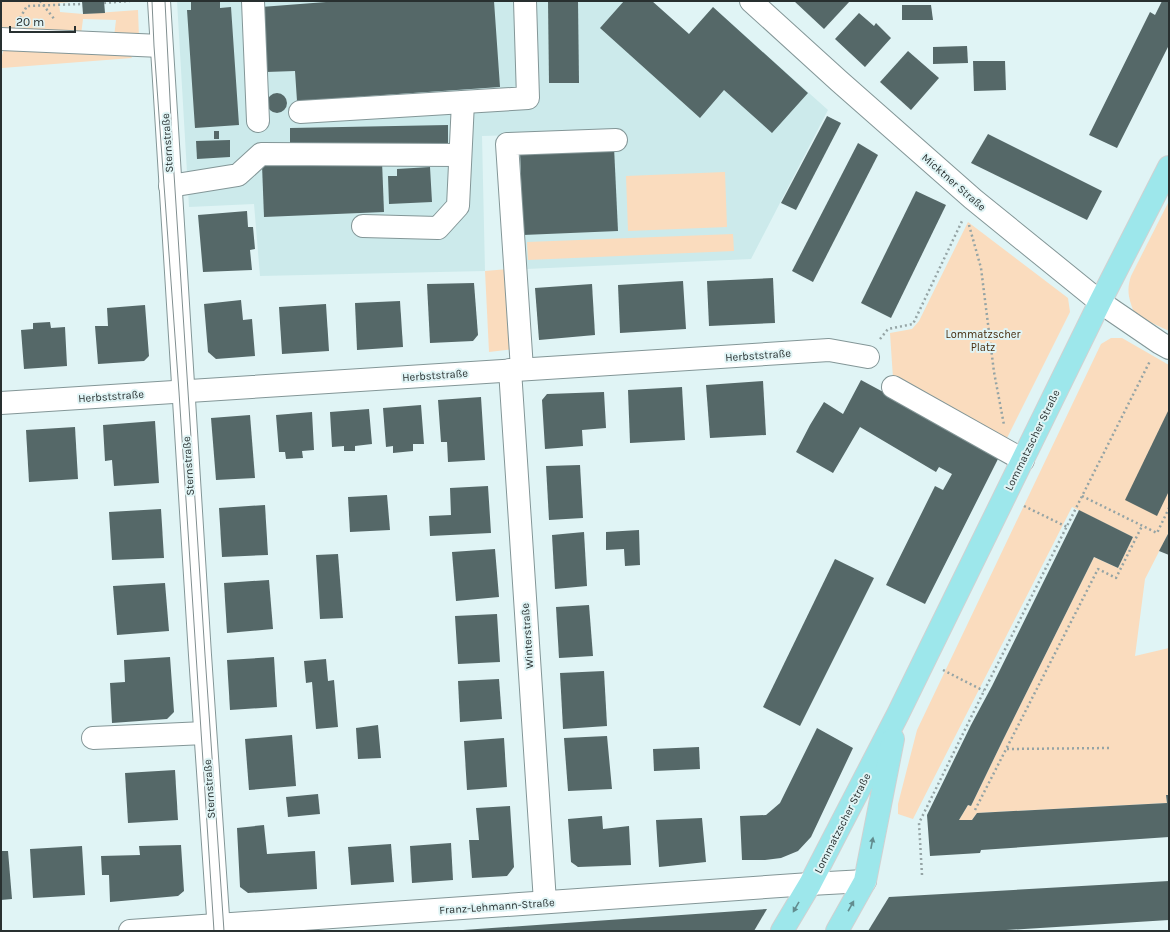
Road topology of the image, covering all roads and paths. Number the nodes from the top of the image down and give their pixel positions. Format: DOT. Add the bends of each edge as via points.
graph roads {
  1 [pos="130,1"];
  2 [pos="158,1"];
  3 [pos="253,1"];
  4 [pos="525,1"];
  5 [pos="751,1"];
  6 [pos="104,3"];
  7 [pos="82,4"];
  8 [pos="4,39"];
  9 [pos="161,46"];
  10 [pos="463,102"];
  11 [pos="300,112"];
  12 [pos="258,121"];
  13 [pos="616,140"];
  14 [pos="460,155"];
  15 [pos="1169,167"];
  16 [pos="170,186"];
  17 [pos="363,226"];
  18 [pos="1100,302"];
  19 [pos="1164,346"];
  20 [pos="868,357"];
  21 [pos="516,369"];
  22 [pos="893,387"];
  23 [pos="184,391"];
  24 [pos="1,403"];
  25 [pos="1015,456"];
  26 [pos="1004,496"];
  27 [pos="1082,496"];
  28 [pos="1169,508"];
  29 [pos="1142,526"];
  30 [pos="1067,527"];
  31 [pos="925,661"];
  32 [pos="984,691"];
  33 [pos="898,714"];
  34 [pos="205,733"];
  35 [pos="93,738"];
  36 [pos="1112,748"];
  37 [pos="1007,749"];
  38 [pos="975,810"];
  39 [pos="922,875"];
  40 [pos="864,881"];
  41 [pos="810,884"];
  42 [pos="545,902"];
  43 [pos="219,928"];
  44 [pos="130,931"];
  45 [pos="782,931"];
  46 [pos="837,931"];
  1 -- 6 [label="path"];
  2 -- 9 [label="street, Sternstraße"];
  3 -- 12 [label="street"];
  4 -- 10 [label="street" via="528,98"];
  5 -- 18 [label="street, Micktner Straße" via="973,199"];
  7 -- 8 [label="path" via="27,6"];
  8 -- 9 [label="street"];
  9 -- 16 [label="street, Sternstraße"];
  10 -- 11 [label="street"];
  10 -- 14 [label="street"];
  13 -- 21 [label="street, Winterstraße" via="507,144 515,268"];
  14 -- 16 [label="street" via="261,154 238,175"];
  14 -- 17 [label="street" via="458,206 438,228"];
  15 -- 18 [label="main road, Lommatzscher Straße"];
  16 -- 23 [label="street, Sternstraße"];
  18 -- 19 [label="street, Micktner Straße"];
  18 -- 25 [label="main road, Lommatzscher Straße"];
  19 -- 27 [label="path"];
  20 -- 21 [label="street, Herbststraße" via="829,350"];
  20 -- 25 [label="path" via="888,329 913,324 965,216 981,268 994,372"];
  21 -- 23 [label="street, Herbststraße"];
  21 -- 42 [label="street, Winterstraße"];
  22 -- 25 [label="street"];
  23 -- 24 [label="street, Herbststraße"];
  23 -- 34 [label="street, Sternstraße"];
  25 -- 26 [label="main road, Lommatzscher Straße"];
  26 -- 30 [label="path"];
  26 -- 31 [label="main road, Lommatzscher Straße"];
  27 -- 29 [label="path"];
  27 -- 30 [label="path"];
  28 -- 29 [label="path" via="1157,533"];
  29 -- 37 [label="path" via="1116,578 1098,569"];
  30 -- 32 [label="path"];
  31 -- 32 [label="path"];
  31 -- 33 [label="main road, Lommatzscher Straße"];
  32 -- 39 [label="path" via="919,823"];
  40 -- 33 [label="main road, Lommatzscher Straße, one-way"];
  33 -- 41 [label="main road, Lommatzscher Straße"];
  34 -- 35 [label="street"];
  34 -- 43 [label="street, Sternstraße"];
  36 -- 37 [label="path"];
  37 -- 38 [label="path"];
  40 -- 41 [label="street, Franz-Lehmann-Straße"];
  46 -- 40 [label="main road, Lommatzscher Straße, one-way"];
  41 -- 42 [label="street, Franz-Lehmann-Straße"];
  41 -- 45 [label="main road, Lommatzscher Straße, one-way"];
  42 -- 43 [label="street, Franz-Lehmann-Straße"];
  43 -- 44 [label="street, Franz-Lehmann-Straße"];
}
